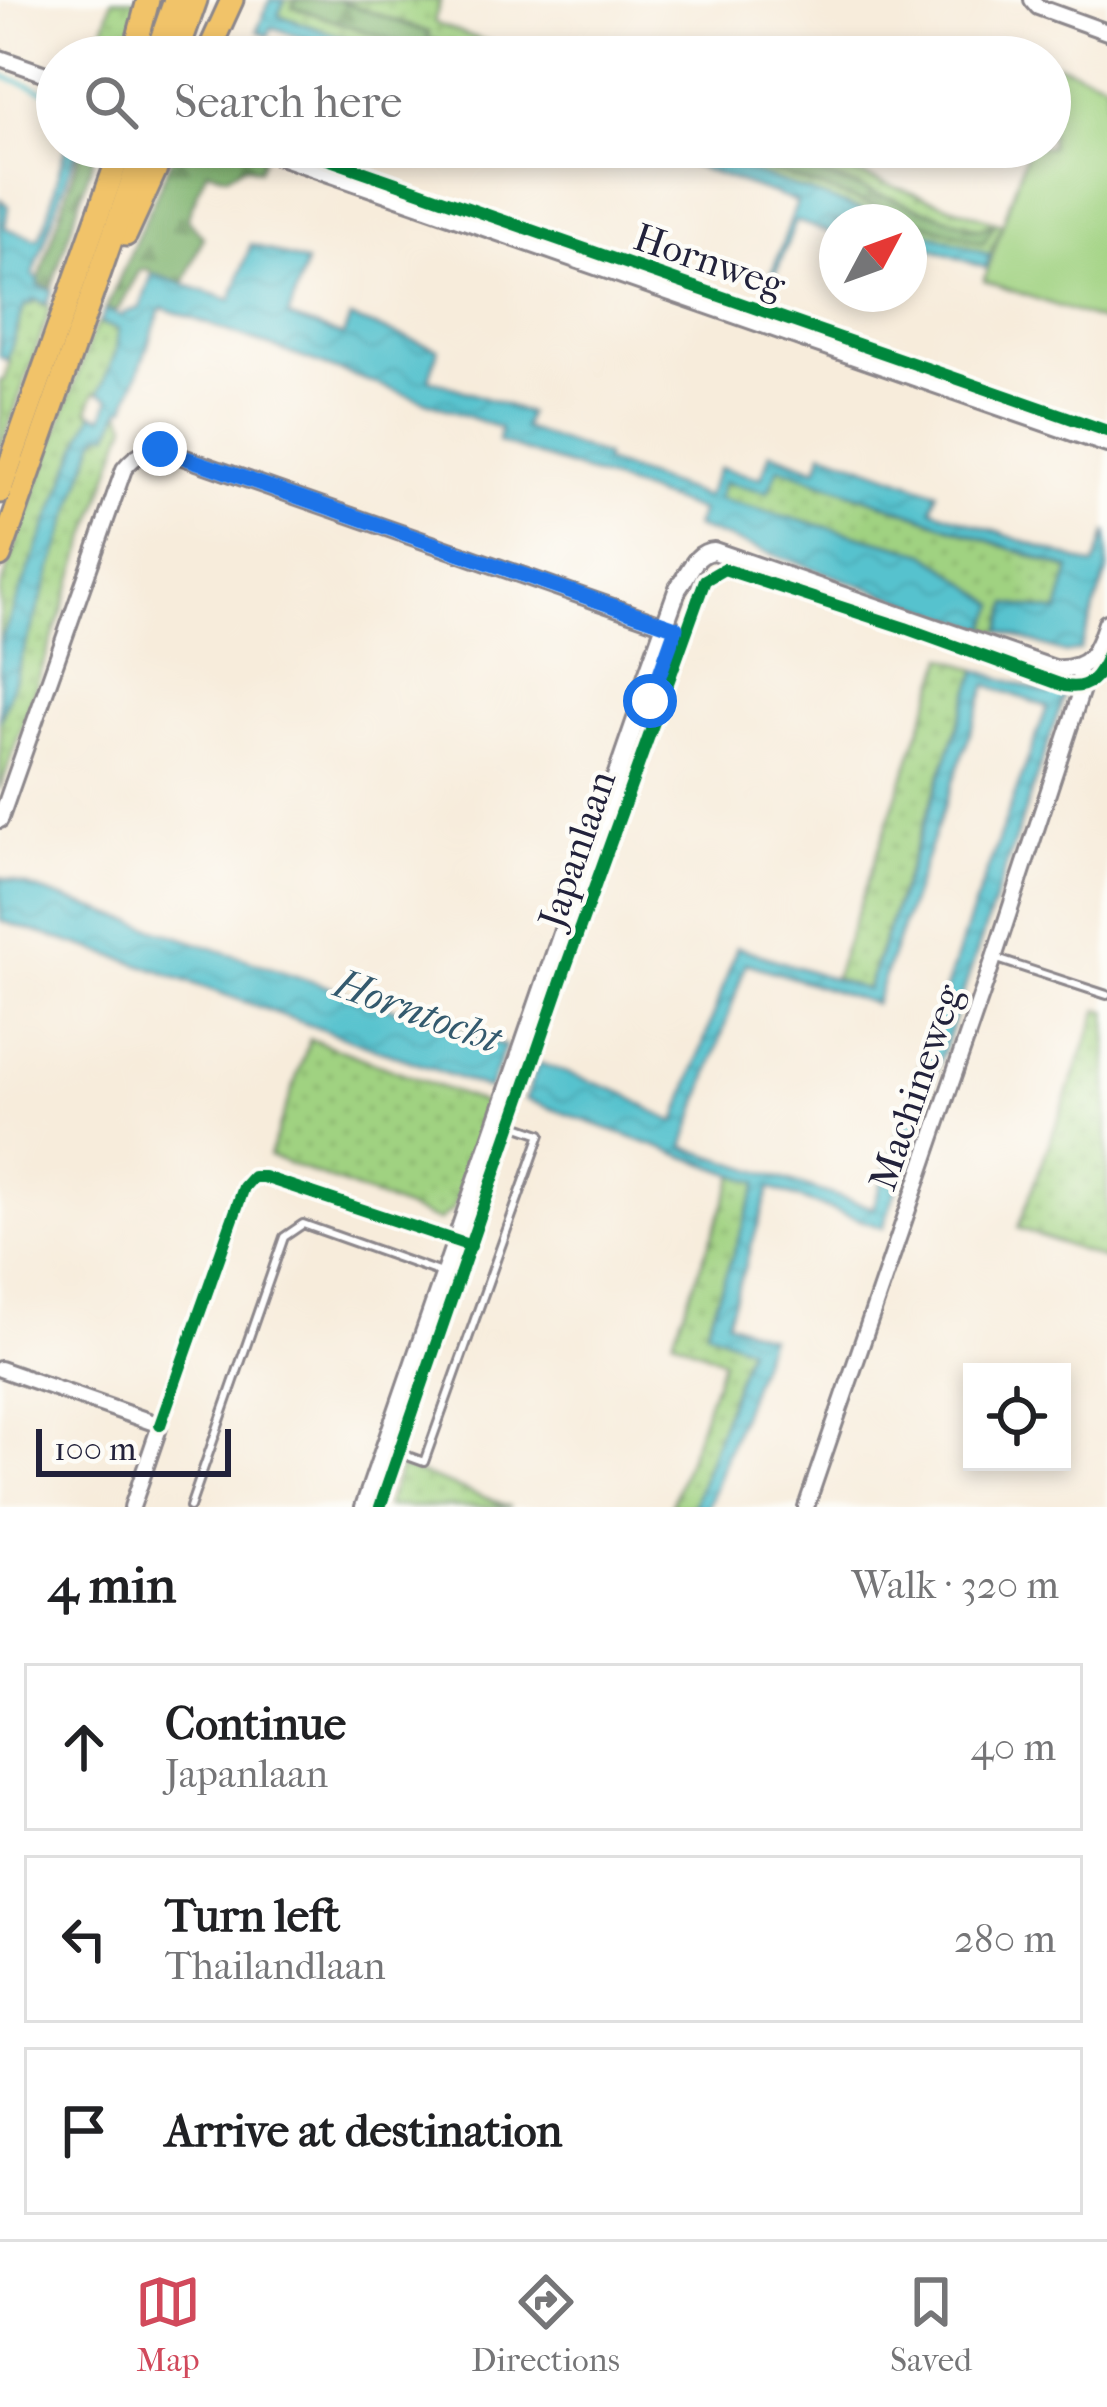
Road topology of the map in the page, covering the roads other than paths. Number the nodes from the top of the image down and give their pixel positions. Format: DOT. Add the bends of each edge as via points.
graph roads {
  1 [pos="148,0"];
  2 [pos="175,0"];
  3 [pos="196,0"];
  4 [pos="232,0"];
  5 [pos="1032,0"];
  6 [pos="1107,32"];
  7 [pos="139,36"];
  8 [pos="162,36"];
  9 [pos="183,36"];
  10 [pos="216,36"];
  11 [pos="0,58"];
  12 [pos="36,71"];
  13 [pos="100,168"];
  14 [pos="115,168"];
  15 [pos="149,168"];
  16 [pos="311,168"];
  17 [pos="67,303"];
  18 [pos="1107,445"];
  19 [pos="0,492"];
  20 [pos="0,556"];
  21 [pos="1107,623"];
  22 [pos="670,627"];
  23 [pos="1077,668"];
  24 [pos="0,820"];
  25 [pos="994,958"];
  26 [pos="1107,995"];
  27 [pos="498,1119"];
  28 [pos="445,1274"];
  29 [pos="0,1369"];
  30 [pos="385,1448"];
  31 [pos="132,1507"];
  32 [pos="190,1507"];
  33 [pos="364,1507"];
  34 [pos="806,1507"];
  1 -- 7 [label="highway"];
  2 -- 8 [label="highway"];
  3 -- 9 [label="highway"];
  4 -- 10 [label="highway"];
  5 -- 6 [label="street"];
  11 -- 12 [label="street"];
  13 -- 17 [label="highway" via="69,269"];
  14 -- 17 [label="highway"];
  15 -- 20 [label="highway" via="97,280"];
  16 -- 18 [label="street, Hornweg"];
  17 -- 19 [label="highway"];
  21 -- 23 [label="street, Machineweg" via="1099,648"];
  22 -- 23 [label="street, Japanlaan" via="678,588 697,558 714,550 1054,669"];
  22 -- 24 [label="street" via="160,449 144,451 124,469"];
  22 -- 27 [label="street, Japanlaan" via="639,697"];
  23 -- 25 [label="street, Machineweg" via="1083,686"];
  25 -- 26 [label="lane"];
  25 -- 34 [label="street, Machineweg"];
  27 -- 28 [label="street, Japanlaan"];
  27 -- 30 [label="lane" via="541,1134 424,1462"];
  28 -- 30 [label="street, Japanlaan"];
  28 -- 32 [label="lane" via="303,1225 284,1237"];
  29 -- 31 [label="street" via="160,1425"];
  30 -- 33 [label="street, Japanlaan"];
}
